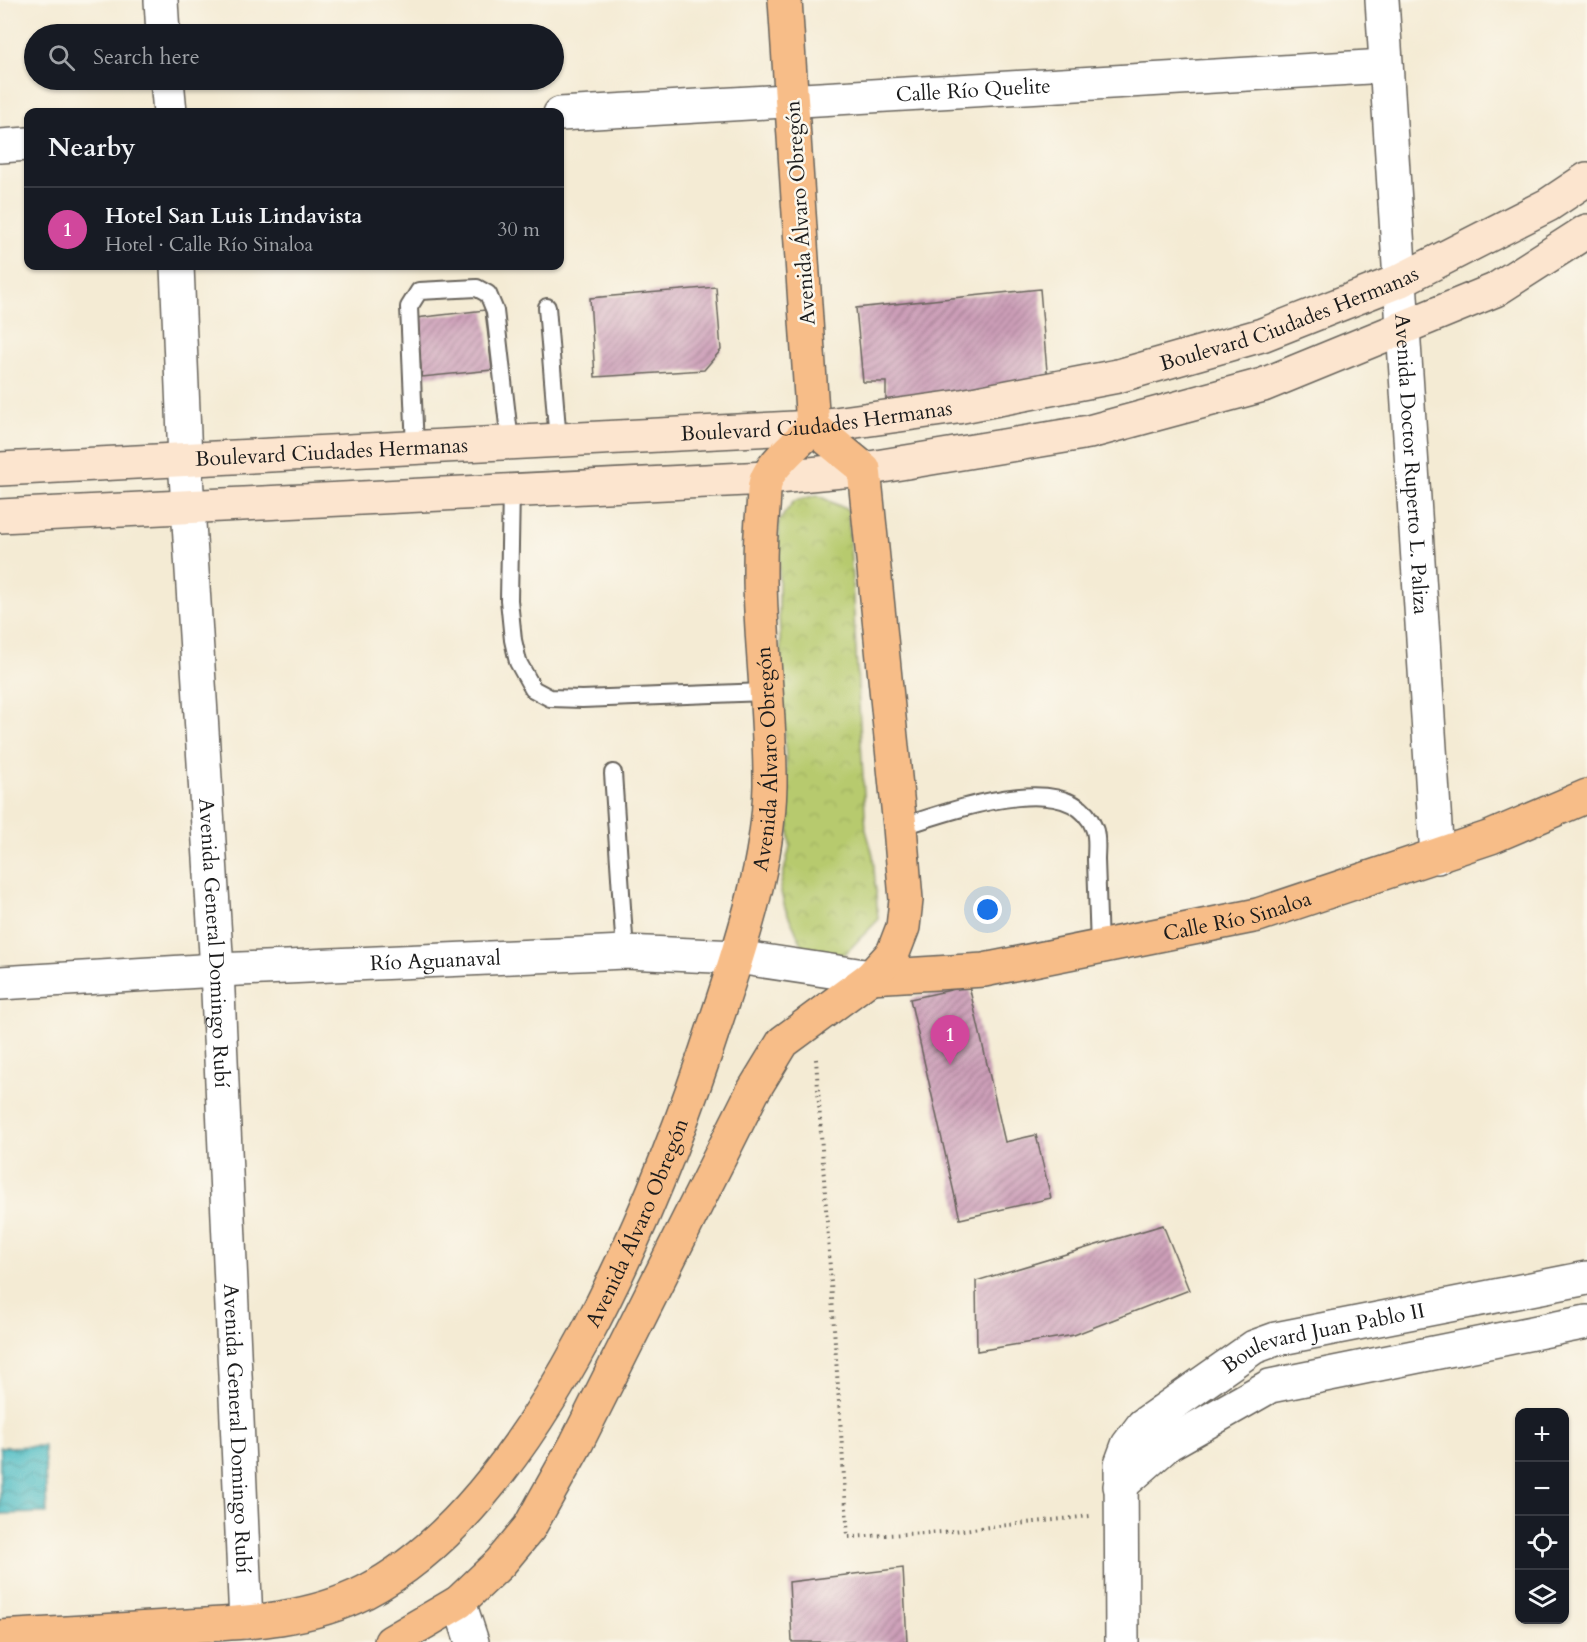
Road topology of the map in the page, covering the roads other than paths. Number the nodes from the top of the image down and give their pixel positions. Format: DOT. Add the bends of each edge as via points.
graph roads {
  1 [pos="161,0"];
  2 [pos="785,0"];
  3 [pos="1382,0"];
  4 [pos="163,24"];
  5 [pos="1386,66"];
  6 [pos="168,90"];
  7 [pos="792,101"];
  8 [pos="170,108"];
  9 [pos="564,114"];
  10 [pos="24,144"];
  11 [pos="0,146"];
  12 [pos="1587,179"];
  13 [pos="1587,231"];
  14 [pos="177,270"];
  15 [pos="1399,281"];
  16 [pos="547,307"];
  17 [pos="1402,328"];
  18 [pos="813,427"];
  19 [pos="558,441"];
  20 [pos="510,443"];
  21 [pos="415,448"];
  22 [pos="185,459"];
  23 [pos="0,469"];
  24 [pos="864,469"];
  25 [pos="766,478"];
  26 [pos="511,490"];
  27 [pos="188,507"];
  28 [pos="0,516"];
  29 [pos="765,692"];
  30 [pos="614,774"];
  31 [pos="1587,796"];
  32 [pos="900,827"];
  33 [pos="1437,856"];
  34 [pos="1099,947"];
  35 [pos="625,952"];
  36 [pos="737,957"];
  37 [pos="217,970"];
  38 [pos="871,977"];
  39 [pos="0,983"];
  40 [pos="1587,1278"];
  41 [pos="1587,1322"];
  42 [pos="1120,1499"];
  43 [pos="459,1602"];
  44 [pos="246,1622"];
  45 [pos="0,1637"];
  46 [pos="391,1642"];
  47 [pos="472,1642"];
  48 [pos="1122,1642"];
  1 -- 4 [label="street"];
  2 -- 7 [label="main road, Avenida Álvaro Obregón"];
  3 -- 5 [label="street, Avenida Doctor Ruperto L. Paliza"];
  5 -- 7 [label="street, Calle Río Quelite"];
  5 -- 15 [label="street, Avenida Doctor Ruperto L. Paliza"];
  6 -- 8 [label="street"];
  7 -- 9 [label="street, Calle Río Quelite"];
  7 -- 18 [label="main road, Avenida Álvaro Obregón"];
  10 -- 11 [label="street"];
  12 -- 15 [label="main road, Boulevard Ciudades Hermanas" via="1548,205"];
  13 -- 17 [label="main road" via="1495,290"];
  14 -- 22 [label="street, Avenida General Domingo Rubí"];
  15 -- 17 [label="street, Avenida Doctor Ruperto L. Paliza"];
  15 -- 18 [label="main road, Boulevard Ciudades Hermanas" via="1262,335 1118,376 957,407"];
  16 -- 19 [label="lane"];
  17 -- 24 [label="main road" via="1263,385 1089,432"];
  17 -- 33 [label="street, Avenida Doctor Ruperto L. Paliza"];
  18 -- 19 [label="main road, Boulevard Ciudades Hermanas"];
  18 -- 24 [label="main road"];
  18 -- 25 [label="main road"];
  19 -- 20 [label="main road, Boulevard Ciudades Hermanas"];
  20 -- 21 [label="main road, Boulevard Ciudades Hermanas"];
  20 -- 21 [label="lane" via="495,311 488,294 477,288 465,288 419,291 409,306"];
  21 -- 22 [label="main road, Boulevard Ciudades Hermanas"];
  22 -- 23 [label="main road, Boulevard Ciudades Hermanas"];
  22 -- 27 [label="street, Avenida General Domingo Rubí"];
  24 -- 25 [label="main road"];
  24 -- 32 [label="main road, Avenida Álvaro Obregón"];
  25 -- 26 [label="main road"];
  25 -- 29 [label="main road, Avenida Álvaro Obregón" via="758,555"];
  26 -- 27 [label="main road"];
  26 -- 29 [label="lane" via="509,600 513,640 518,662 533,689 550,698 582,699"];
  27 -- 28 [label="main road"];
  27 -- 37 [label="street, Avenida General Domingo Rubí"];
  29 -- 36 [label="main road, Avenida Álvaro Obregón" via="770,787 761,865"];
  30 -- 35 [label="lane"];
  31 -- 33 [label="main road, Calle Río Sinaloa"];
  32 -- 34 [label="lane" via="980,803 1015,797 1069,801 1087,813 1095,831"];
  32 -- 38 [label="main road, Avenida Álvaro Obregón" via="906,900 903,927 893,953"];
  33 -- 34 [label="main road, Calle Río Sinaloa" via="1258,915"];
  34 -- 38 [label="main road, Calle Río Sinaloa" via="984,970"];
  35 -- 36 [label="street, Río Aguanaval"];
  35 -- 37 [label="street, Río Aguanaval"];
  36 -- 38 [label="street, Río Aguanaval"];
  36 -- 44 [label="main road, Avenida Álvaro Obregón" via="687,1110 622,1259 560,1380 475,1504 434,1545 393,1576 334,1605 286,1618"];
  37 -- 39 [label="street, Río Aguanaval"];
  37 -- 44 [label="street, Avenida General Domingo Rubí"];
  38 -- 43 [label="main road, Avenida Álvaro Obregón" via="783,1042 752,1093 576,1444 529,1528"];
  40 -- 42 [label="street, Boulevard Juan Pablo II" via="1276,1339 1254,1347 1143,1425 1128,1445 1121,1464"];
  41 -- 42 [label="street, Boulevard Juan Pablo II" via="1270,1386 1168,1444"];
  42 -- 48 [label="street, Boulevard Juan Pablo II"];
  43 -- 46 [label="main road, Avenida Álvaro Obregón"];
  43 -- 47 [label="street"];
  44 -- 45 [label="main road, Avenida Álvaro Obregón"];
}
